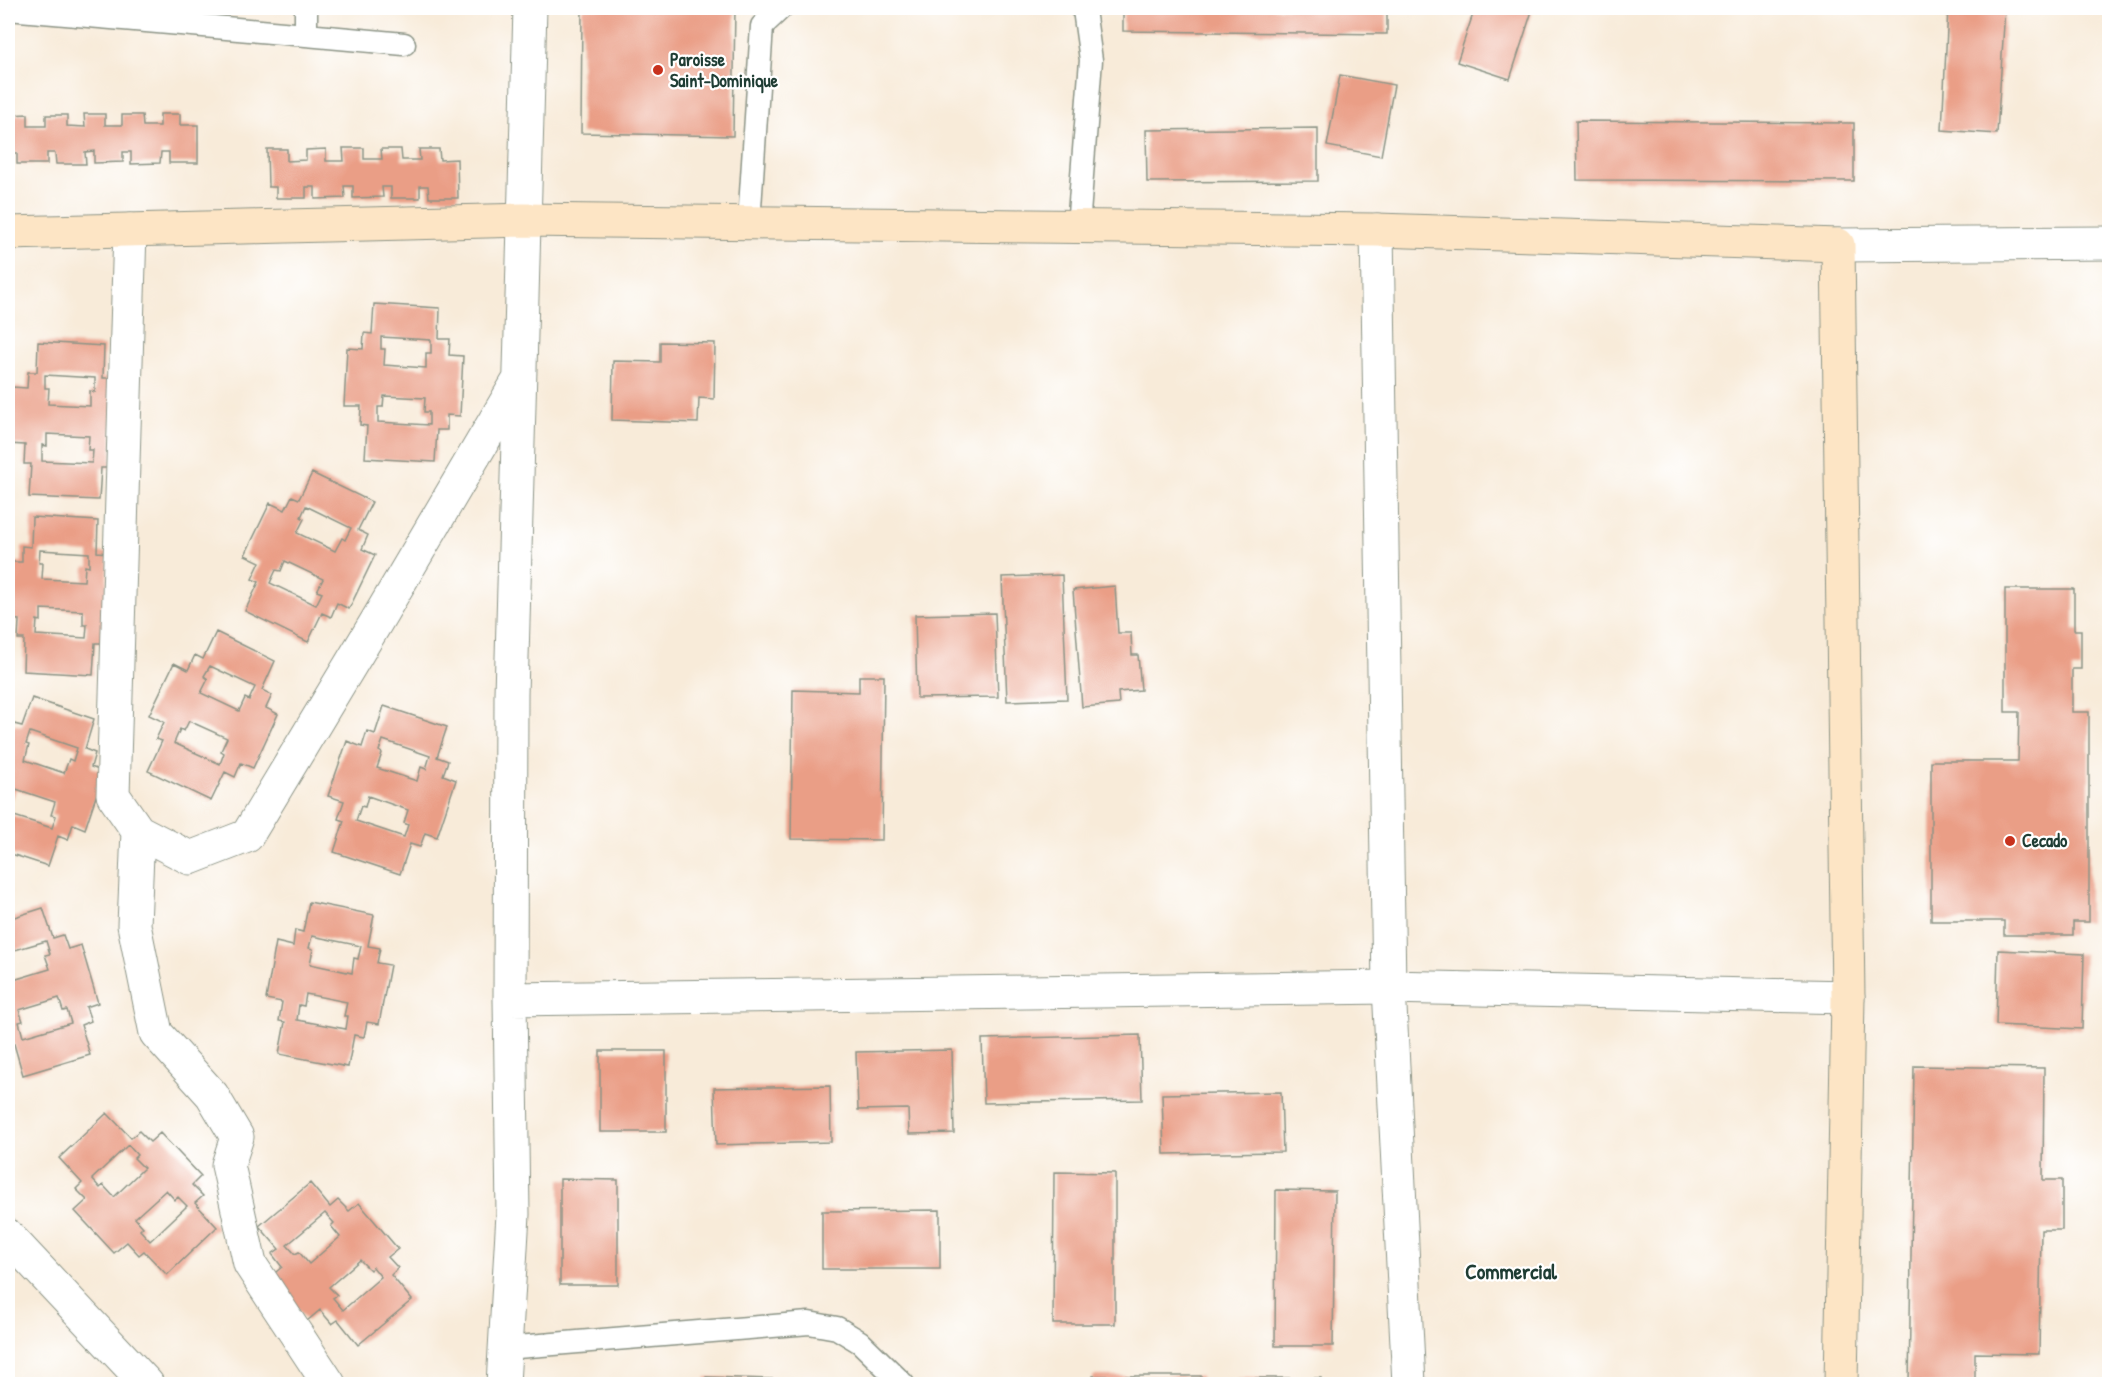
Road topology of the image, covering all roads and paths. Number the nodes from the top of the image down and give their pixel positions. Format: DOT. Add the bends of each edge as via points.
graph roads {
  1 [pos="306,8"];
  2 [pos="530,8"];
  3 [pos="781,8"];
  4 [pos="1081,8"];
  5 [pos="8,9"];
  6 [pos="306,35"];
  7 [pos="404,44"];
  8 [pos="523,220"];
  9 [pos="749,223"];
  10 [pos="1078,227"];
  11 [pos="130,230"];
  12 [pos="1377,230"];
  13 [pos="8,232"];
  14 [pos="2109,243"];
  15 [pos="1838,244"];
  16 [pos="520,378"];
  17 [pos="138,831"];
  18 [pos="1389,987"];
  19 [pos="1848,996"];
  20 [pos="510,999"];
  21 [pos="8,1236"];
  22 [pos="505,1348"];
  23 [pos="147,1384"];
  24 [pos="329,1384"];
  25 [pos="503,1384"];
  26 [pos="903,1384"];
  27 [pos="1409,1384"];
  28 [pos="1841,1384"];
  1 -- 6 [label="lane"];
  2 -- 8 [label="street"];
  3 -- 9 [label="lane" via="762,26"];
  4 -- 10 [label="lane" via="1091,60"];
  5 -- 6 [label="lane"];
  6 -- 7 [label="lane"];
  8 -- 9 [label="street"];
  8 -- 11 [label="street"];
  8 -- 16 [label="street"];
  9 -- 10 [label="street"];
  10 -- 12 [label="street"];
  11 -- 13 [label="street"];
  11 -- 17 [label="street" via="113,795"];
  12 -- 15 [label="street"];
  12 -- 18 [label="street"];
  14 -- 15 [label="street"];
  15 -- 19 [label="street"];
  16 -- 17 [label="street" via="247,836 190,858"];
  16 -- 20 [label="street" via="511,694"];
  17 -- 24 [label="street" via="134,925 156,1033 212,1095 237,1137 228,1166 250,1264"];
  18 -- 19 [label="street"];
  18 -- 20 [label="street"];
  18 -- 27 [label="street"];
  19 -- 28 [label="street"];
  20 -- 22 [label="street" via="513,1214"];
  21 -- 23 [label="street"];
  22 -- 25 [label="street"];
  22 -- 26 [label="lane" via="809,1323 837,1328 860,1342"];
}
